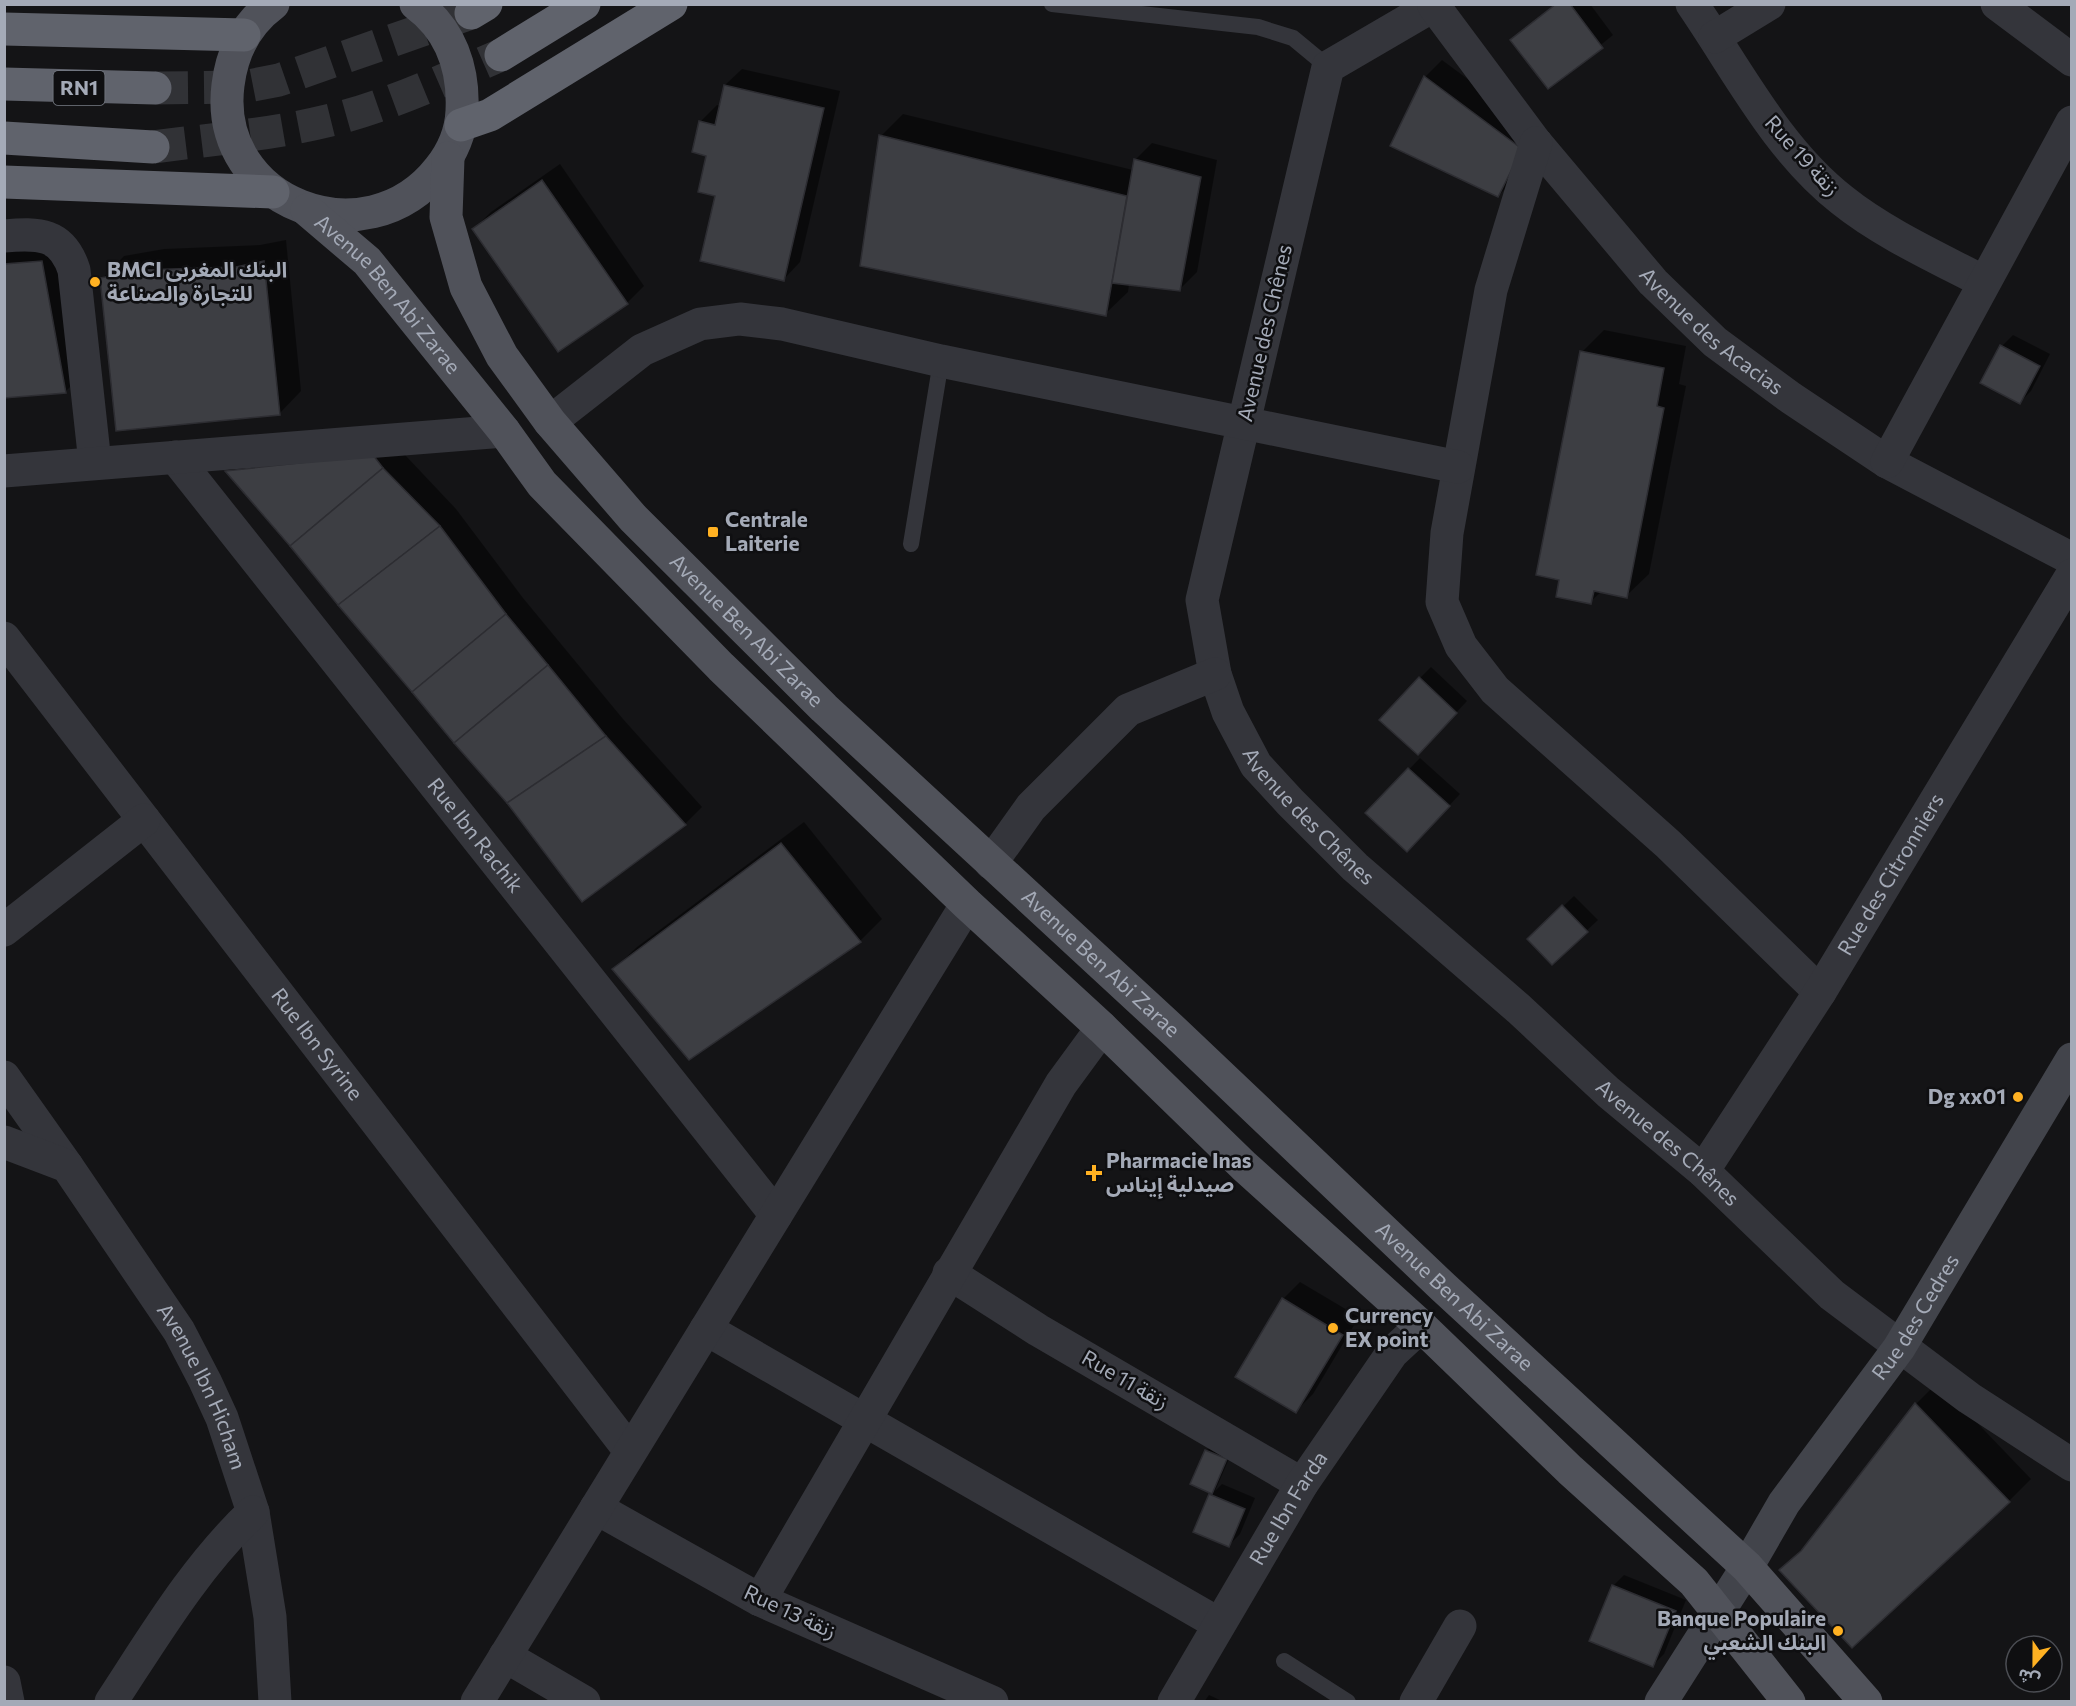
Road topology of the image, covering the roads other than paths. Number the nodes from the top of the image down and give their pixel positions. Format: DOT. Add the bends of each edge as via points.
graph roads {
  1 [pos="416,4"];
  2 [pos="584,4"];
  3 [pos="671,4"];
  4 [pos="1052,4"];
  5 [pos="1692,4"];
  6 [pos="1770,4"];
  7 [pos="1997,4"];
  8 [pos="1434,5"];
  9 [pos="254,14"];
  10 [pos="4,29"];
  11 [pos="1715,38"];
  12 [pos="501,55"];
  13 [pos="2072,60"];
  14 [pos="1328,67"];
  15 [pos="4,84"];
  16 [pos="154,88"];
  17 [pos="2072,122"];
  18 [pos="461,124"];
  19 [pos="4,138"];
  20 [pos="1536,143"];
  21 [pos="153,147"];
  22 [pos="447,158"];
  23 [pos="4,182"];
  24 [pos="273,192"];
  25 [pos="307,210"];
  26 [pos="4,236"];
  27 [pos="1984,282"];
  28 [pos="941,361"];
  29 [pos="550,422"];
  30 [pos="1243,424"];
  31 [pos="504,431"];
  32 [pos="176,457"];
  33 [pos="1887,462"];
  34 [pos="95,463"];
  35 [pos="1458,467"];
  36 [pos="4,471"];
  37 [pos="911,544"];
  38 [pos="2072,559"];
  39 [pos="2072,574"];
  40 [pos="4,638"];
  41 [pos="1215,674"];
  42 [pos="144,820"];
  43 [pos="991,863"];
  44 [pos="967,904"];
  45 [pos="4,930"];
  46 [pos="1820,992"];
  47 [pos="1102,1028"];
  48 [pos="2072,1059"];
  49 [pos="4,1077"];
  50 [pos="4,1142"];
  51 [pos="67,1166"];
  52 [pos="1703,1171"];
  53 [pos="776,1215"];
  54 [pos="949,1273"];
  55 [pos="1421,1326"];
  56 [pos="706,1329"];
  57 [pos="1899,1348"];
  58 [pos="865,1420"];
  59 [pos="630,1451"];
  60 [pos="2072,1465"];
  61 [pos="1302,1484"];
  62 [pos="596,1508"];
  63 [pos="253,1512"];
  64 [pos="1747,1567"];
  65 [pos="760,1600"];
  66 [pos="1719,1611"];
  67 [pos="1219,1624"];
  68 [pos="1460,1626"];
  69 [pos="505,1656"];
  70 [pos="1284,1661"];
  71 [pos="4,1682"];
  72 [pos="952,1693"];
  73 [pos="8,1701"];
  74 [pos="111,1701"];
  75 [pos="275,1701"];
  76 [pos="477,1701"];
  77 [pos="584,1701"];
  78 [pos="992,1701"];
  79 [pos="1174,1701"];
  80 [pos="1348,1701"];
  81 [pos="1416,1701"];
  82 [pos="1661,1701"];
  83 [pos="1789,1701"];
  84 [pos="1866,1701"];
  1 -- 18 [label="main road" via="430,15 453,47 463,85"];
  2 -- 12 [label="highway"];
  3 -- 18 [label="highway" via="490,115"];
  4 -- 14 [label="lane" via="1258,27 1293,39"];
  5 -- 11 [label="street, Rue 19 زنقة"];
  6 -- 11 [label="street"];
  7 -- 13 [label="street"];
  8 -- 14 [label="street"];
  8 -- 20 [label="street, Avenue des Acacias"];
  9 -- 10 [label="highway"];
  9 -- 24 [label="main road" via="230,67 226,101 232,136 248,167"];
  11 -- 27 [label="street, Rue 19 زنقة" via="1760,108 1806,166 1842,201 1913,245"];
  14 -- 30 [label="street, Avenue des Chênes"];
  15 -- 16 [label="highway, RN1"];
  17 -- 27 [label="street"];
  18 -- 22 [label="main road"];
  19 -- 21 [label="highway"];
  20 -- 33 [label="street, Avenue des Acacias" via="1653,282 1715,342"];
  20 -- 35 [label="street" via="1491,290"];
  22 -- 25 [label="main road" via="428,184 401,203 371,214 339,216"];
  22 -- 29 [label="main road, Avenue Ben Abi Zarae" via="446,217 466,287 502,356"];
  23 -- 24 [label="highway"];
  24 -- 25 [label="main road"];
  25 -- 31 [label="main road, Avenue Ben Abi Zarae" via="367,261"];
  26 -- 34 [label="street" via="41,235 62,247 70,258"];
  27 -- 33 [label="street"];
  28 -- 29 [label="street" via="782,324 740,319 700,324 642,350"];
  28 -- 30 [label="street"];
  28 -- 37 [label="lane"];
  29 -- 43 [label="main road, Avenue Ben Abi Zarae" via="633,518 740,626"];
  30 -- 35 [label="street"];
  30 -- 41 [label="street, Avenue des Chênes" via="1202,600"];
  31 -- 32 [label="street"];
  31 -- 44 [label="main road, Avenue Ben Abi Zarae" via="542,484 713,659"];
  32 -- 34 [label="street"];
  32 -- 53 [label="street, Rue Ibn Rachik"];
  33 -- 38 [label="street, Avenue des Acacias"];
  34 -- 36 [label="street"];
  35 -- 46 [label="street" via="1447,533 1442,602 1461,646 1495,690 1668,844"];
  39 -- 46 [label="street, Rue des Citronniers"];
  40 -- 42 [label="street, Rue Ibn Syrine"];
  41 -- 43 [label="street" via="1128,710 1031,807"];
  41 -- 52 [label="street, Avenue des Chênes" via="1228,712 1256,765 1290,802 1355,867 1608,1092"];
  42 -- 45 [label="street"];
  42 -- 59 [label="street, Rue Ibn Syrine"];
  43 -- 64 [label="main road, Avenue Ben Abi Zarae"];
  44 -- 47 [label="main road, Avenue Ben Abi Zarae"];
  44 -- 53 [label="street"];
  46 -- 52 [label="street, Rue des Citronniers"];
  47 -- 54 [label="street" via="1060,1084"];
  47 -- 55 [label="main road, Avenue Ben Abi Zarae" via="1244,1166"];
  48 -- 57 [label="street, Rue des Cedres"];
  49 -- 51 [label="street, Avenue Ibn Hicham"];
  50 -- 51 [label="street"];
  51 -- 63 [label="street, Avenue Ibn Hicham" via="180,1331 222,1418"];
  52 -- 57 [label="street, Avenue des Chênes" via="1832,1295"];
  53 -- 56 [label="street"];
  54 -- 58 [label="street"];
  54 -- 61 [label="street, Rue 11 زنقة" via="1038,1330"];
  55 -- 61 [label="street, Rue Ibn Farda" via="1392,1353"];
  55 -- 66 [label="main road, Avenue Ben Abi Zarae" via="1570,1470 1694,1582"];
  56 -- 58 [label="street"];
  56 -- 59 [label="street"];
  57 -- 60 [label="street, Avenue des Chênes"];
  57 -- 64 [label="street, Rue des Cedres" via="1784,1503"];
  58 -- 65 [label="street"];
  58 -- 67 [label="street"];
  59 -- 62 [label="street"];
  61 -- 67 [label="street, Rue Ibn Farda"];
  62 -- 65 [label="street, Rue 13 زنقة"];
  62 -- 69 [label="street"];
  63 -- 74 [label="street" via="193,1577"];
  63 -- 75 [label="street, Avenue Ibn Hicham" via="270,1617"];
  64 -- 66 [label="street, Rue des Cedres"];
  64 -- 84 [label="main road, Avenue Ben Abi Zarae"];
  65 -- 72 [label="street, Rue 13 زنقة"];
  66 -- 82 [label="street, Rue des Cedres"];
  66 -- 83 [label="main road, Avenue Ben Abi Zarae"];
  67 -- 79 [label="street, Rue Ibn Farda"];
  68 -- 81 [label="street"];
  69 -- 76 [label="street"];
  69 -- 77 [label="street"];
  70 -- 80 [label="lane"];
  71 -- 73 [label="street"];
  72 -- 78 [label="street, Rue 13 زنقة"];
}
